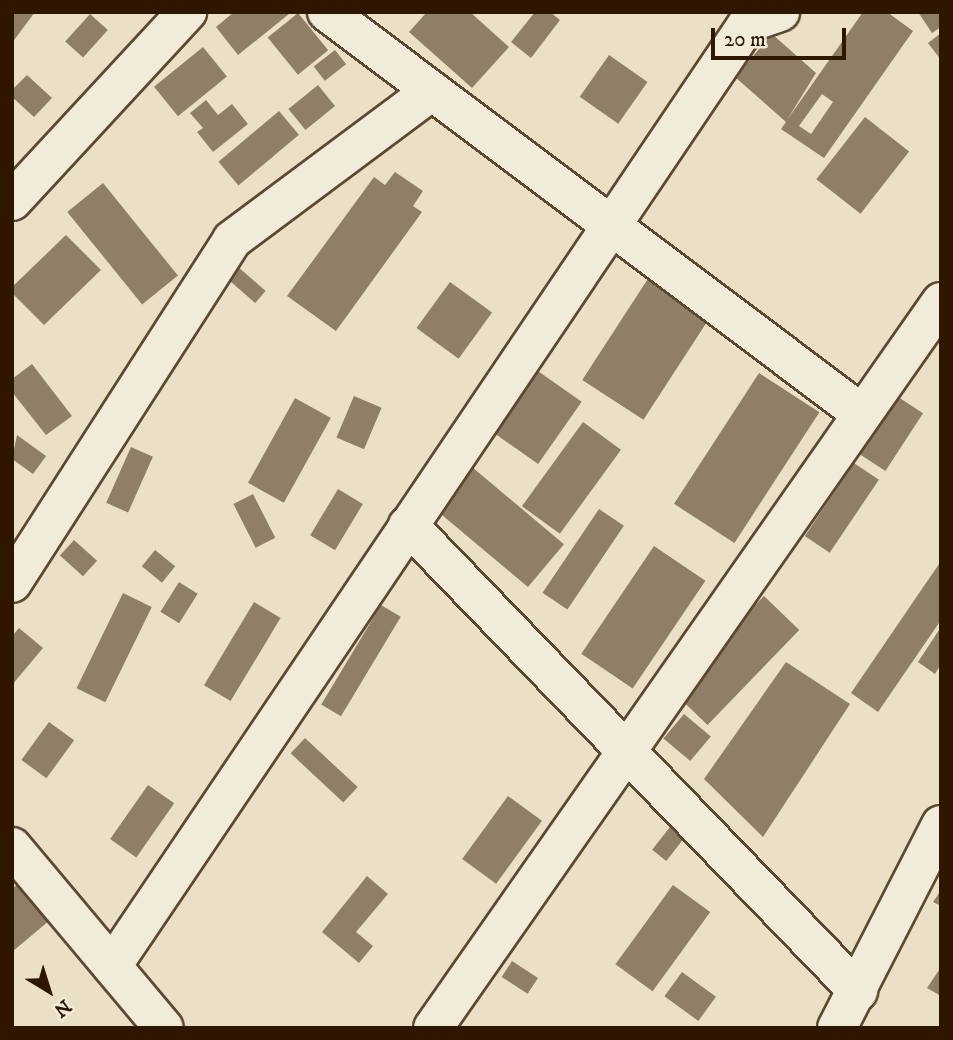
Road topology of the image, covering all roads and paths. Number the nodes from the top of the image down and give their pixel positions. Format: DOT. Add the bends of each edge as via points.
graph roads {
  1 [pos="187,12"];
  2 [pos="327,12"];
  3 [pos="780,12"];
  4 [pos="432,91"];
  5 [pos="12,201"];
  6 [pos="611,226"];
  7 [pos="941,302"];
  8 [pos="862,414"];
  9 [pos="408,525"];
  10 [pos="12,583"];
  11 [pos="627,751"];
  12 [pos="941,825"];
  13 [pos="12,847"];
  14 [pos="112,965"];
  15 [pos="858,991"];
  16 [pos="164,1028"];
  17 [pos="433,1028"];
  18 [pos="837,1028"];
  1 -- 5 [label="street"];
  2 -- 4 [label="street"];
  3 -- 6 [label="street" via="748,23"];
  4 -- 6 [label="street"];
  4 -- 10 [label="street" via="232,240"];
  6 -- 8 [label="street"];
  6 -- 9 [label="street"];
  7 -- 8 [label="street"];
  8 -- 11 [label="street"];
  9 -- 11 [label="street"];
  9 -- 14 [label="street"];
  11 -- 15 [label="street"];
  11 -- 17 [label="street"];
  12 -- 15 [label="street"];
  13 -- 14 [label="street"];
  14 -- 16 [label="street"];
  15 -- 18 [label="street"];
}
